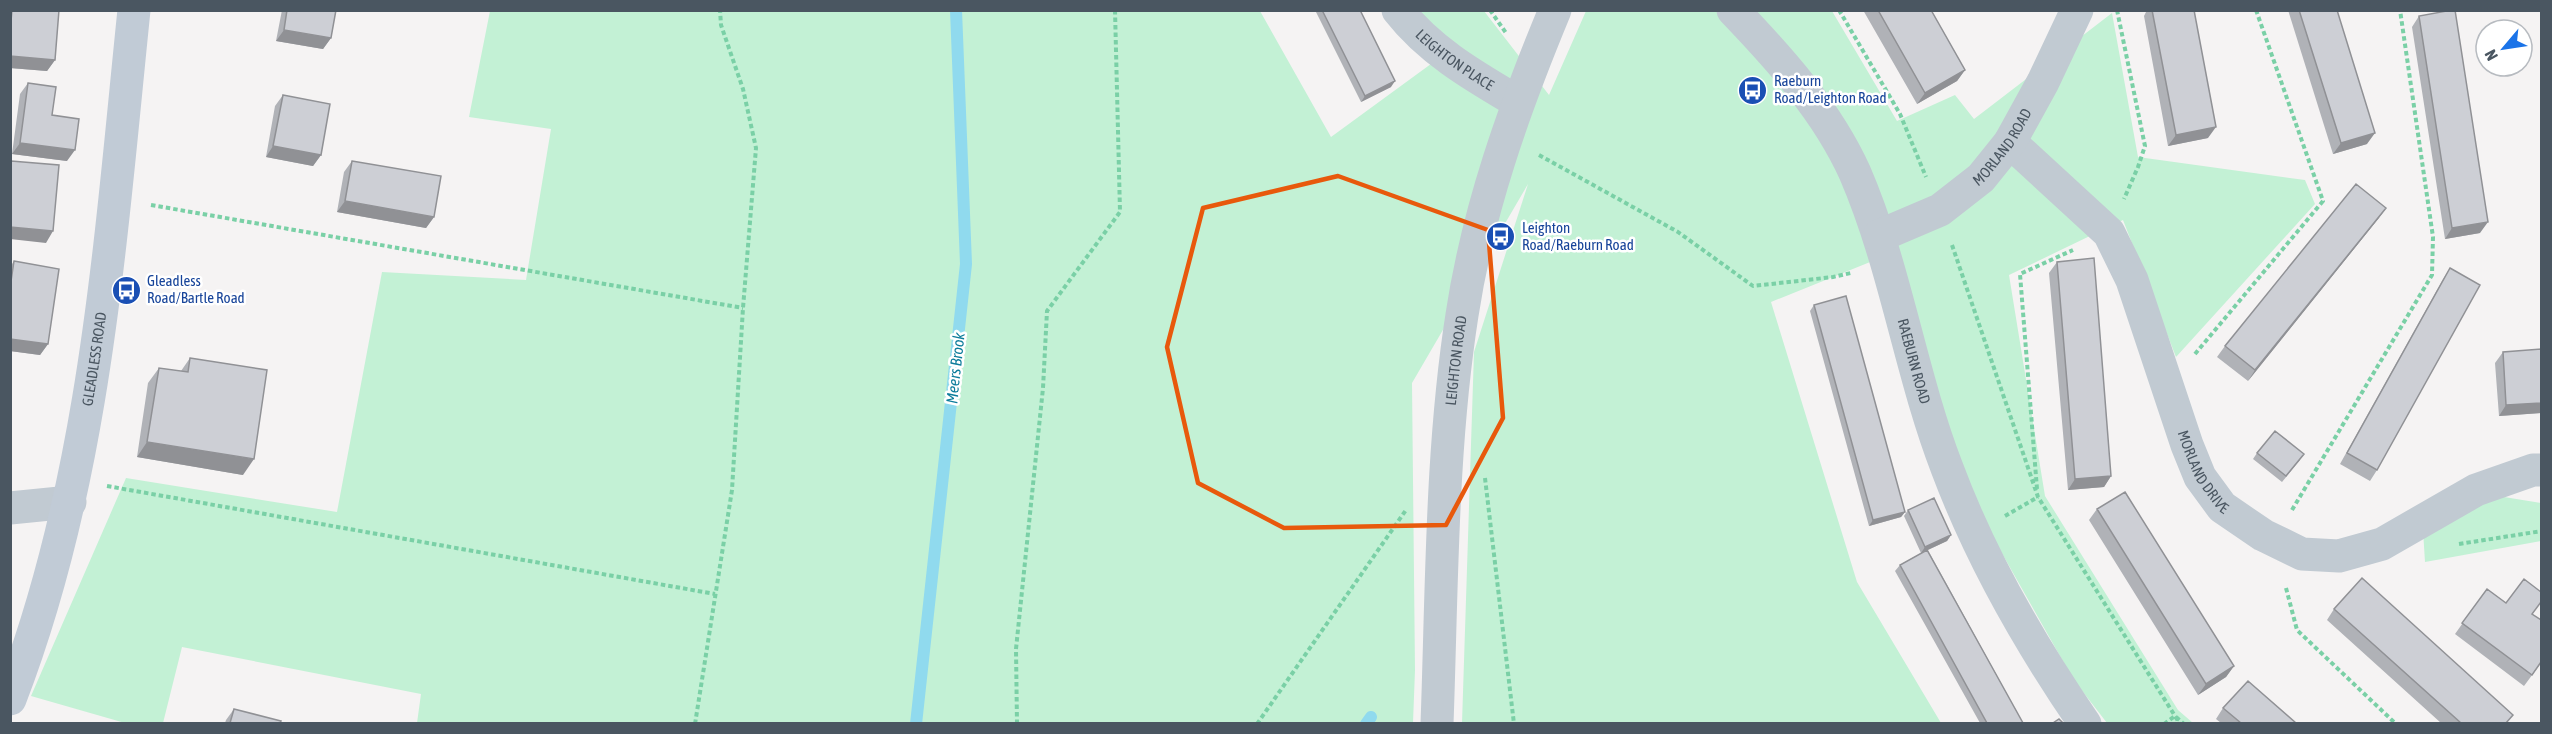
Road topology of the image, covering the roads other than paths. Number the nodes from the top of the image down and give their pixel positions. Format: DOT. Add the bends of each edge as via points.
graph roads {
  1 [pos="134,10"];
  2 [pos="1398,10"];
  3 [pos="1555,10"];
  4 [pos="1733,10"];
  5 [pos="2077,10"];
  6 [pos="1518,102"];
  7 [pos="2010,142"];
  8 [pos="1883,250"];
  9 [pos="2541,470"];
  10 [pos="72,491"];
  11 [pos="10,508"];
  12 [pos="10,699"];
  13 [pos="1437,723"];
  14 [pos="2085,723"];
  1 -- 10 [label="main road, GLEADLESS ROAD" via="94,373"];
  2 -- 6 [label="street, LEIGHTON PLACE" via="1461,68"];
  3 -- 6 [label="street, LEIGHTON ROAD"];
  4 -- 8 [label="street, RAEBURN ROAD" via="1816,104 1854,172"];
  5 -- 7 [label="street, MORLAND ROAD"];
  6 -- 13 [label="street, LEIGHTON ROAD" via="1484,210 1462,314 1448,450"];
  7 -- 8 [label="street, MORLAND ROAD" via="1981,178"];
  7 -- 9 [label="street, MORLAND DRIVE" via="2109,233 2132,280 2200,477 2222,507 2273,540 2302,554 2339,556 2382,544 2476,490"];
  8 -- 14 [label="street, RAEBURN ROAD" via="1919,387 1974,534 2042,662"];
  10 -- 11 [label="street"];
  10 -- 12 [label="main road, GLEADLESS ROAD" via="42,606"];
}
